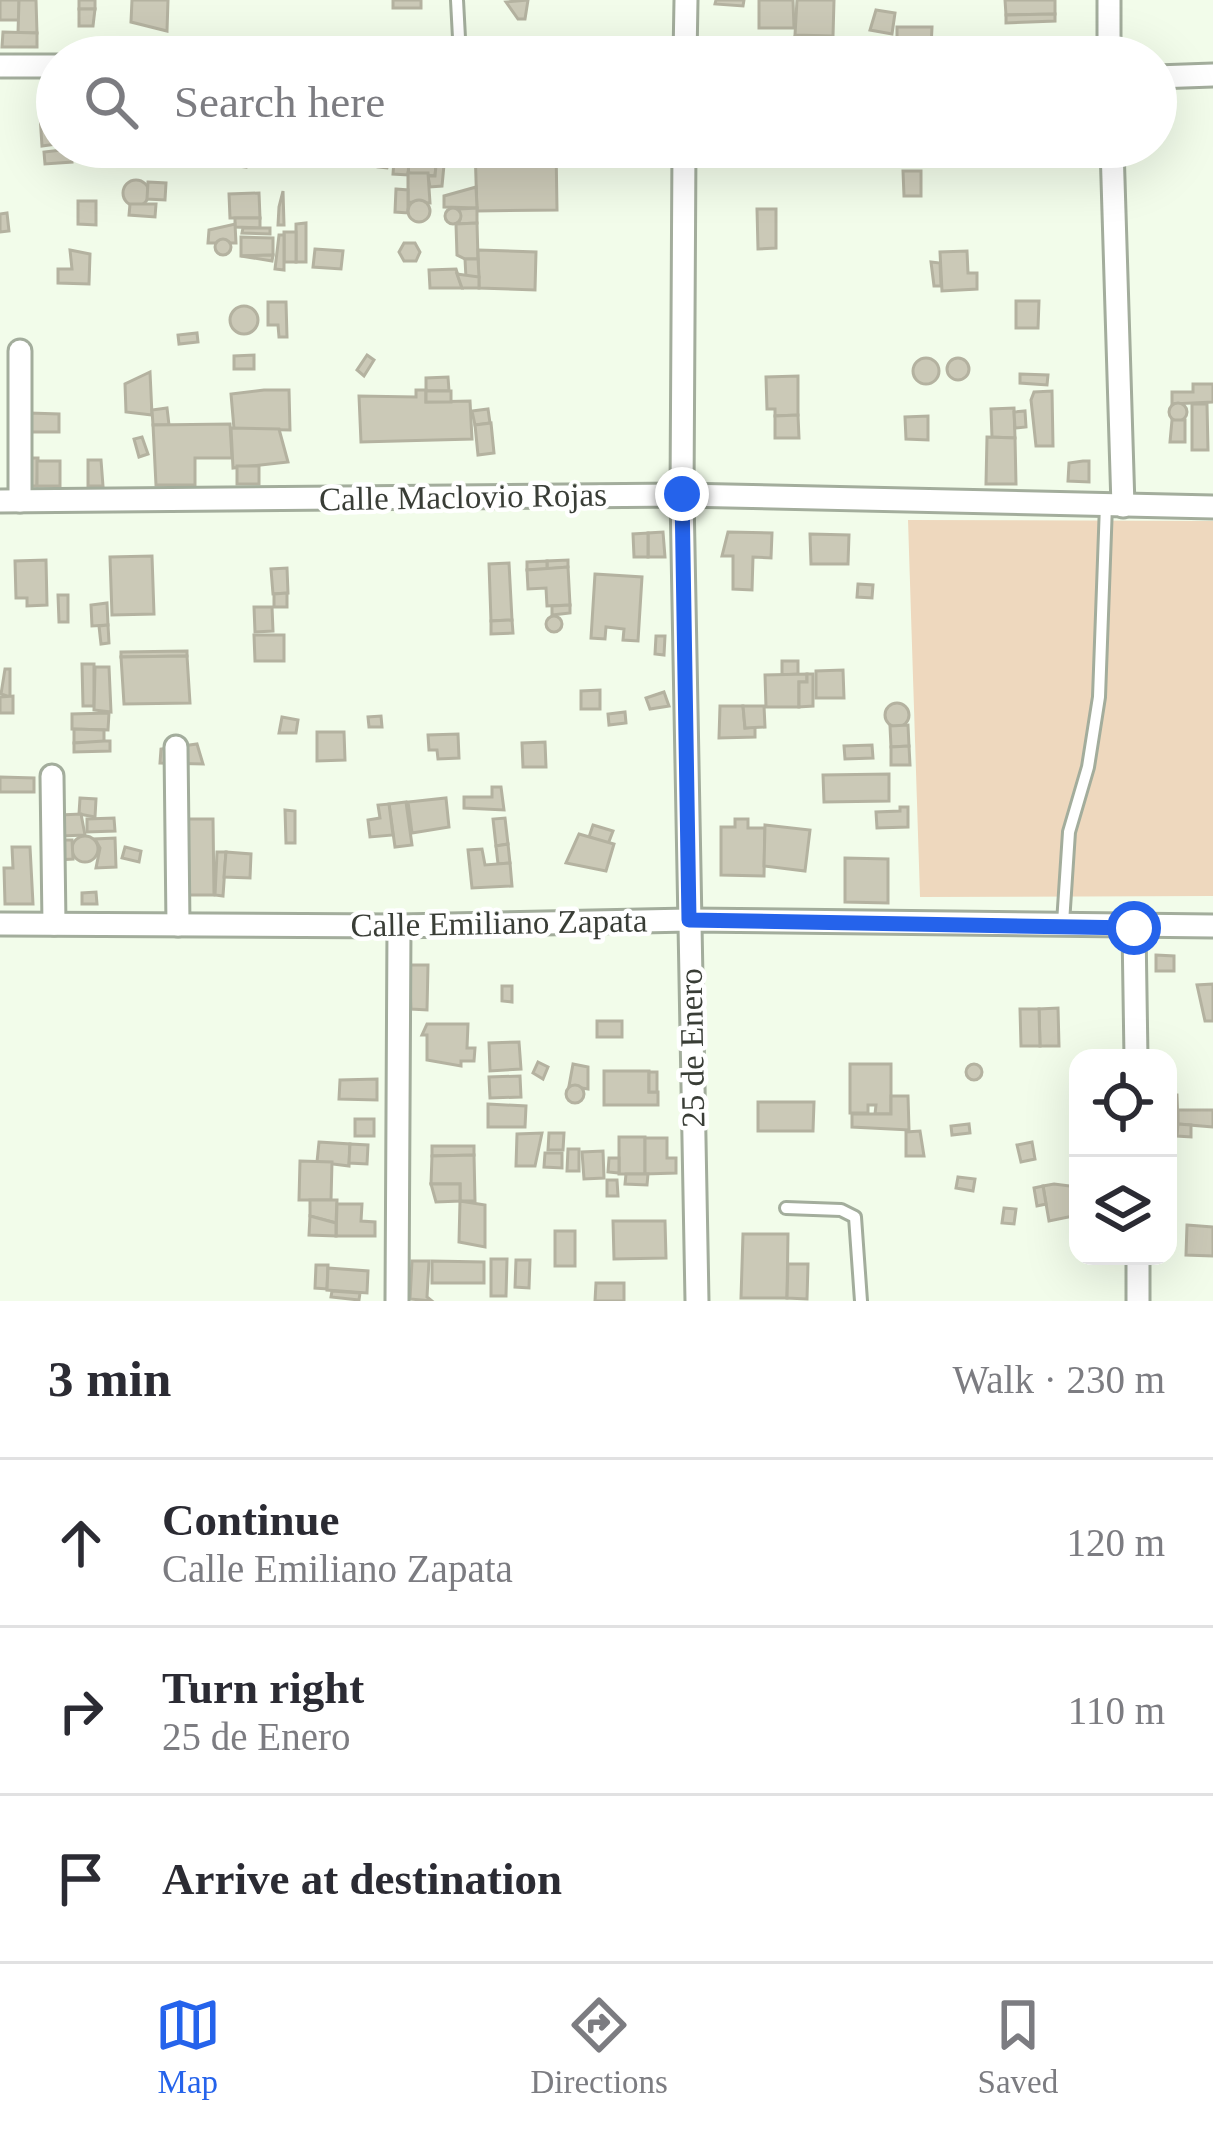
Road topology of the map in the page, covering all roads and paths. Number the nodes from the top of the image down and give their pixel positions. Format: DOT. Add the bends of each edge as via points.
graph roads {
  1 [pos="457,0"];
  2 [pos="686,0"];
  3 [pos="1108,0"];
  4 [pos="459,36"];
  5 [pos="685,36"];
  6 [pos="1109,36"];
  7 [pos="0,66"];
  8 [pos="36,67"];
  9 [pos="1213,75"];
  10 [pos="1177,76"];
  11 [pos="684,168"];
  12 [pos="1112,168"];
  13 [pos="20,351"];
  14 [pos="682,494"];
  15 [pos="10,501"];
  16 [pos="1115,506"];
  17 [pos="1213,507"];
  18 [pos="176,747"];
  19 [pos="52,776"];
  20 [pos="689,920"];
  21 [pos="0,924"];
  22 [pos="54,925"];
  23 [pos="178,925"];
  24 [pos="399,926"];
  25 [pos="1063,926"];
  26 [pos="1213,926"];
  27 [pos="1134,928"];
  28 [pos="1136,1049"];
  29 [pos="786,1208"];
  30 [pos="1138,1265"];
  31 [pos="397,1301"];
  32 [pos="697,1301"];
  33 [pos="861,1301"];
  34 [pos="1138,1301"];
  1 -- 4 [label="lane"];
  2 -- 5 [label="street"];
  3 -- 6 [label="street"];
  7 -- 8 [label="street"];
  9 -- 10 [label="street"];
  11 -- 14 [label="street, 25 de Enero"];
  12 -- 16 [label="street"];
  13 -- 15 [label="street"];
  14 -- 15 [label="street, Calle Maclovio Rojas"];
  14 -- 16 [label="street, Calle Maclovio Rojas"];
  14 -- 20 [label="street, 25 de Enero"];
  16 -- 17 [label="street, Calle Maclovio Rojas"];
  16 -- 25 [label="lane" via="1099,697 1069,832"];
  18 -- 23 [label="street"];
  19 -- 22 [label="street"];
  20 -- 24 [label="street, Calle Emiliano Zapata"];
  20 -- 25 [label="street, Calle Emiliano Zapata"];
  20 -- 32 [label="street, 25 de Enero"];
  21 -- 22 [label="street, Calle Emiliano Zapata"];
  22 -- 23 [label="street, Calle Emiliano Zapata"];
  23 -- 24 [label="street, Calle Emiliano Zapata"];
  24 -- 31 [label="street"];
  25 -- 27 [label="street, Calle Emiliano Zapata"];
  26 -- 27 [label="street, Calle Emiliano Zapata"];
  27 -- 28 [label="street"];
  29 -- 33 [label="lane" via="855,1217"];
  30 -- 34 [label="street"];
}
